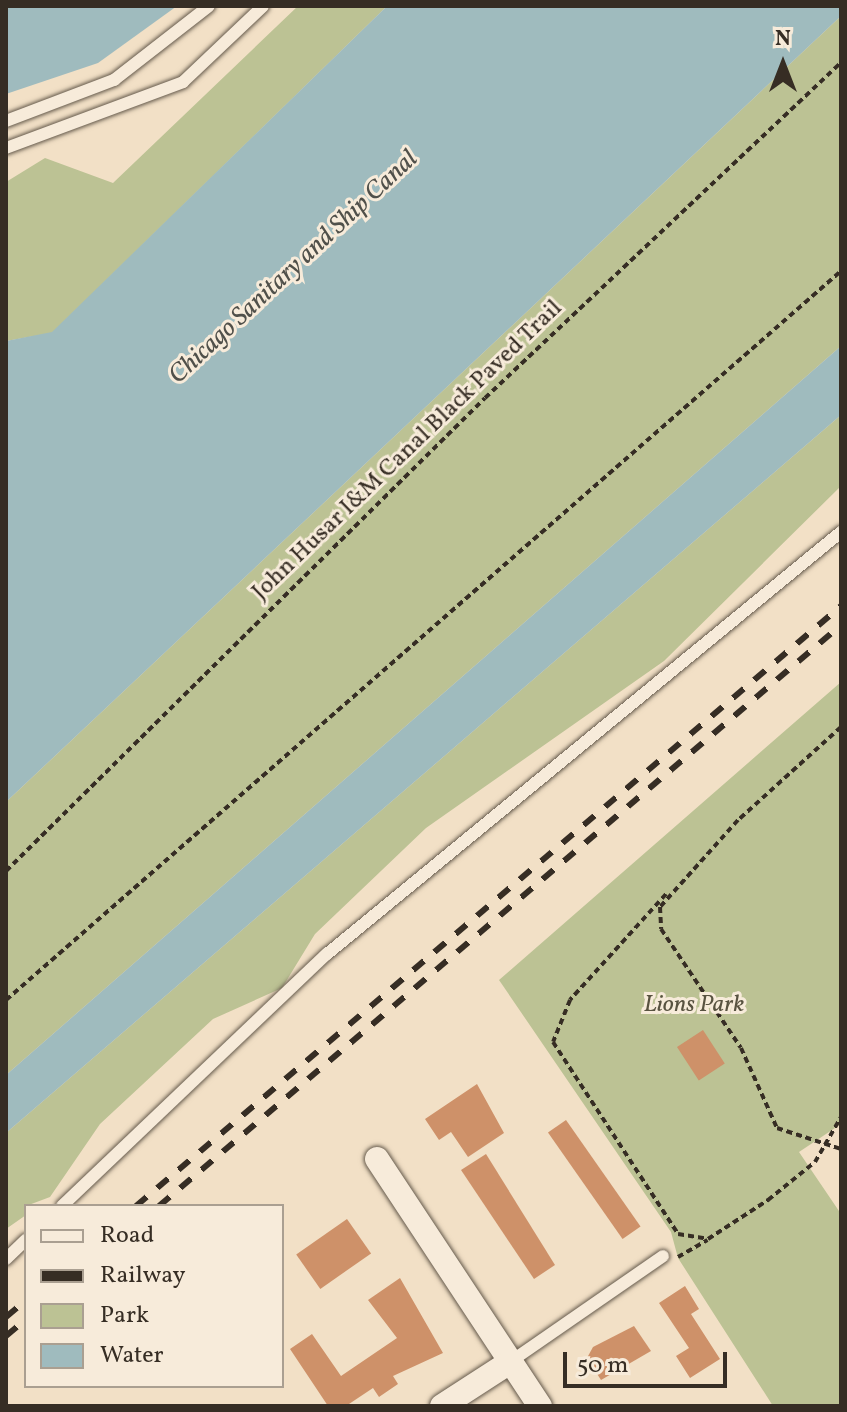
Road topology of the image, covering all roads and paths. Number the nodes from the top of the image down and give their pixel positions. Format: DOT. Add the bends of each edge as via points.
graph roads {
  1 [pos="209,6"];
  2 [pos="263,6"];
  3 [pos="841,63"];
  4 [pos="6,121"];
  5 [pos="6,148"];
  6 [pos="841,271"];
  7 [pos="841,532"];
  8 [pos="841,727"];
  9 [pos="6,871"];
  10 [pos="666,894"];
  11 [pos="6,1000"];
  12 [pos="841,1117"];
  13 [pos="823,1147"];
  14 [pos="841,1149"];
  15 [pos="377,1159"];
  16 [pos="64,1204"];
  17 [pos="708,1239"];
  18 [pos="24,1242"];
  19 [pos="663,1256"];
  20 [pos="6,1259"];
  21 [pos="510,1362"];
  22 [pos="442,1406"];
  23 [pos="540,1406"];
  1 -- 4 [label="lane" via="114,80"];
  2 -- 5 [label="lane" via="183,82"];
  3 -- 9 [label="path, John Husar I&M Canal Black Paved Trail" via="485,398"];
  6 -- 11 [label="path"];
  7 -- 16 [label="lane" via="327,954"];
  8 -- 10 [label="path"];
  10 -- 13 [label="path" via="661,929 741,1048 764,1107 788,1137"];
  10 -- 17 [label="path" via="570,1000 553,1042 678,1234"];
  12 -- 13 [label="path"];
  13 -- 14 [label="path"];
  13 -- 17 [label="path" via="798,1177"];
  15 -- 21 [label="street"];
  17 -- 19 [label="path" via="686,1258"];
  18 -- 20 [label="lane"];
  19 -- 21 [label="lane"];
  21 -- 22 [label="street"];
  21 -- 23 [label="street"];
}
